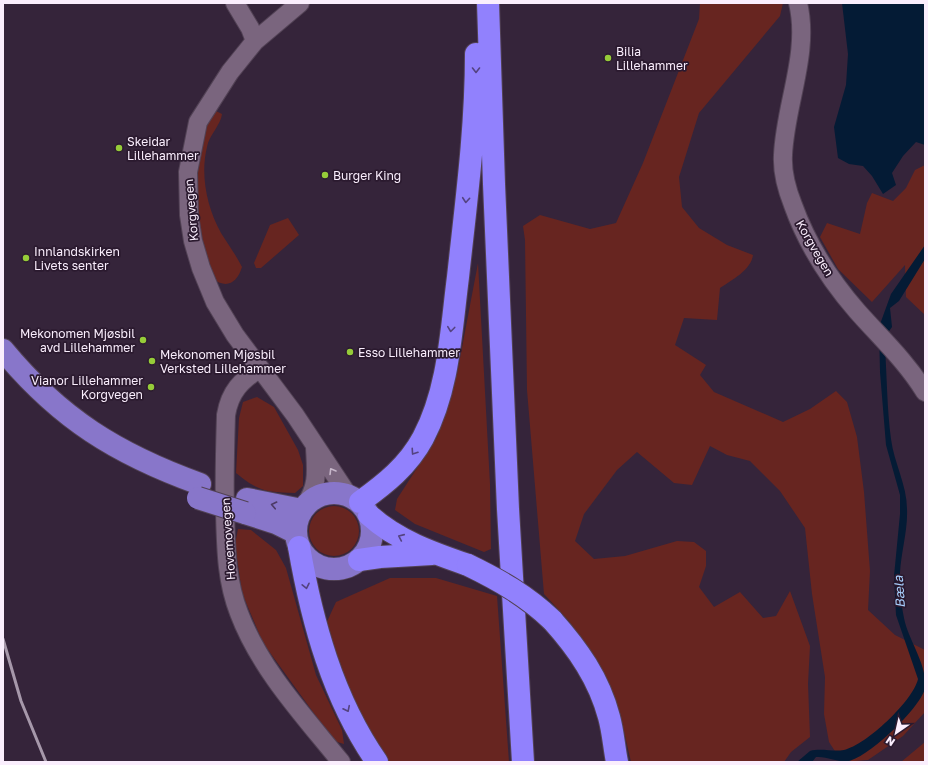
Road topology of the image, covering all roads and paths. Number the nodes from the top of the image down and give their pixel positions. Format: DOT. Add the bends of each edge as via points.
graph roads {
  1 [pos="235,3"];
  2 [pos="300,3"];
  3 [pos="476,3"];
  4 [pos="488,3"];
  5 [pos="798,3"];
  6 [pos="255,41"];
  7 [pos="3,350"];
  8 [pos="3,368"];
  9 [pos="260,368"];
  10 [pos="925,392"];
  11 [pos="315,447"];
  12 [pos="199,491"];
  13 [pos="359,504"];
  14 [pos="246,506"];
  15 [pos="303,508"];
  16 [pos="297,540"];
  17 [pos="436,554"];
  18 [pos="359,560"];
  19 [pos="513,606"];
  20 [pos="341,762"];
  21 [pos="377,762"];
  22 [pos="523,762"];
  23 [pos="536,762"];
  24 [pos="617,762"];
  1 -- 6 [label="street"];
  2 -- 6 [label="street, Korgvegen"];
  3 -- 13 [label="highway, one-way" via="473,135 449,349 440,393 429,425 408,460 392,478"];
  4 -- 19 [label="highway"];
  5 -- 10 [label="street, Korgvegen" via="801,36 798,68 791,93 782,157 787,188 801,228 830,276"];
  6 -- 9 [label="street, Korgvegen" via="230,72 198,122 189,166 188,193 193,242 200,268 215,302 235,335"];
  7 -- 12 [label="main road" via="39,390 85,429"];
  8 -- 12 [label="main road" via="31,398 79,438 128,468 175,490"];
  9 -- 11 [label="street, Korgvegen"];
  9 -- 20 [label="street, Hovemovegen" via="238,385 231,396 226,415 226,539 232,593 242,621 259,653 292,701"];
  13 -- 11 [label="street, Korgvegen, one-way"];
  11 -- 15 [label="street" via="316,485 313,495"];
  12 -- 14 [label="main road"];
  13 -- 15 [label="main road" via="337,493 325,493 314,498"];
  17 -- 13 [label="highway, one-way" via="390,532"];
  13 -- 18 [label="main road" via="372,536 368,549"];
  15 -- 14 [label="main road, one-way"];
  14 -- 16 [label="main road" via="276,523"];
  15 -- 16 [label="main road" via="296,523"];
  16 -- 18 [label="main road" via="309,560 322,568 346,568"];
  16 -- 21 [label="highway, one-way" via="326,658 356,725"];
  17 -- 18 [label="highway"];
  17 -- 24 [label="highway, bridge" via="468,565 510,586 552,620 572,642 588,666 601,693 610,718"];
  19 -- 22 [label="highway"];
  19 -- 23 [label="highway" via="525,638 531,672"];
}
